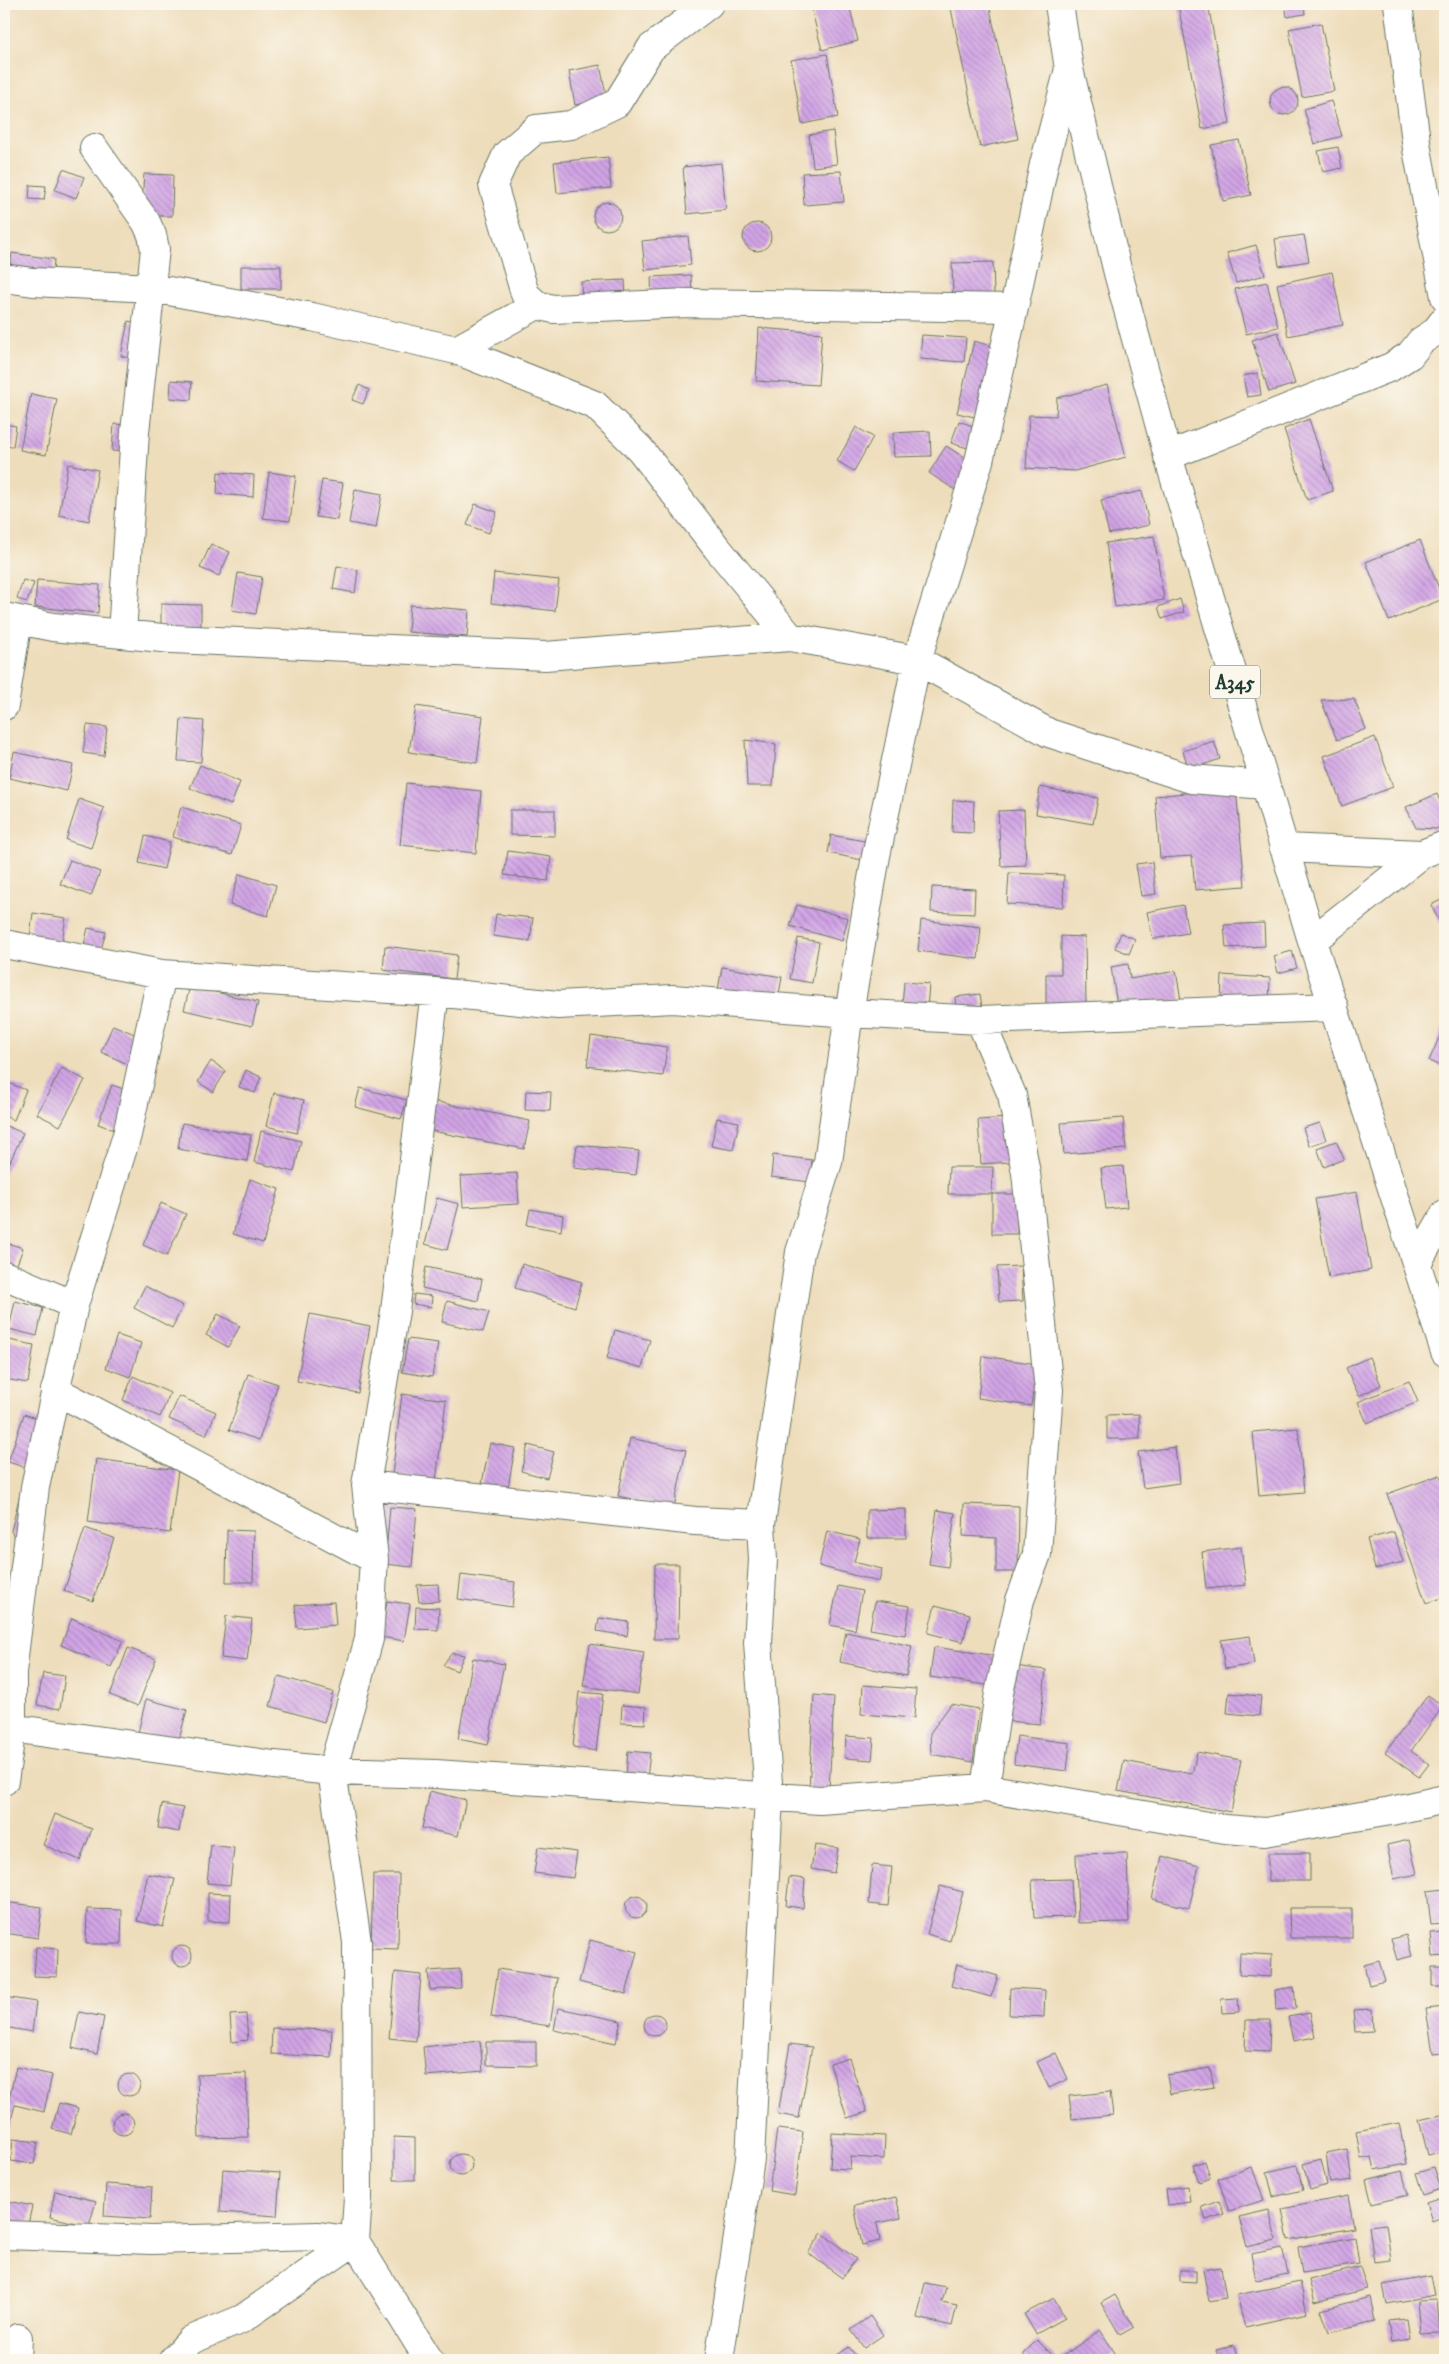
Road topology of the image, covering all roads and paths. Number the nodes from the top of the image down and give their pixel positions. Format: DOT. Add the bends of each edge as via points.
graph roads {
  1 [pos="710,4"];
  2 [pos="1059,4"];
  3 [pos="1398,4"];
  4 [pos="1069,69"];
  5 [pos="94,148"];
  6 [pos="4,278"];
  7 [pos="152,288"];
  8 [pos="1445,297"];
  9 [pos="536,305"];
  10 [pos="1014,308"];
  11 [pos="1445,319"];
  12 [pos="456,350"];
  13 [pos="1168,456"];
  14 [pos="11,618"];
  15 [pos="122,634"];
  16 [pos="790,637"];
  17 [pos="917,660"];
  18 [pos="4,706"];
  19 [pos="1265,785"];
  20 [pos="1284,848"];
  21 [pos="1434,850"];
  22 [pos="1312,941"];
  23 [pos="4,944"];
  24 [pos="162,974"];
  25 [pos="435,992"];
  26 [pos="1334,1007"];
  27 [pos="849,1013"];
  28 [pos="980,1020"];
  29 [pos="1445,1214"];
  30 [pos="1417,1263"];
  31 [pos="4,1275"];
  32 [pos="74,1305"];
  33 [pos="1445,1352"];
  34 [pos="55,1390"];
  35 [pos="366,1485"];
  36 [pos="761,1524"];
  37 [pos="374,1559"];
  38 [pos="8,1727"];
  39 [pos="332,1771"];
  40 [pos="4,1781"];
  41 [pos="985,1788"];
  42 [pos="769,1798"];
  43 [pos="1445,1799"];
  44 [pos="4,2235"];
  45 [pos="355,2241"];
  46 [pos="173,2360"];
  47 [pos="429,2360"];
  48 [pos="719,2360"];
  1 -- 9 [label="main road" via="651,48 617,103 571,125 536,129 507,154 493,185 525,294"];
  2 -- 4 [label="main road, A345"];
  3 -- 8 [label="main road" via="1417,149"];
  4 -- 10 [label="main road" via="1044,164"];
  4 -- 13 [label="main road, A345" via="1118,273"];
  5 -- 7 [label="main road" via="152,235 155,249"];
  6 -- 7 [label="main road"];
  7 -- 12 [label="main road" via="312,317"];
  7 -- 15 [label="main road" via="135,432"];
  9 -- 10 [label="main road" via="553,308 689,303"];
  9 -- 12 [label="main road"];
  10 -- 17 [label="main road" via="979,461"];
  11 -- 13 [label="main road" via="1410,355 1391,367"];
  12 -- 16 [label="main road" via="595,405 640,449"];
  13 -- 19 [label="main road, A345"];
  14 -- 15 [label="main road" via="52,627"];
  14 -- 18 [label="main road"];
  15 -- 16 [label="main road" via="172,640 545,656"];
  16 -- 17 [label="main road"];
  17 -- 19 [label="main road" via="1049,733 1191,779"];
  17 -- 27 [label="main road" via="876,856"];
  19 -- 20 [label="main road, A345"];
  20 -- 21 [label="main road"];
  20 -- 22 [label="main road, A345"];
  21 -- 22 [label="main road"];
  22 -- 26 [label="main road, A345"];
  23 -- 24 [label="main road"];
  24 -- 25 [label="main road"];
  24 -- 32 [label="main road" via="127,1135"];
  25 -- 27 [label="main road" via="558,1005 674,999"];
  25 -- 35 [label="main road" via="395,1311"];
  26 -- 28 [label="main road"];
  26 -- 30 [label="main road, A345"];
  27 -- 28 [label="main road"];
  27 -- 36 [label="main road" via="828,1162 800,1252"];
  28 -- 41 [label="main road" via="1014,1105 1026,1172 1050,1390 1037,1554 1020,1600 999,1693"];
  29 -- 30 [label="main road"];
  30 -- 33 [label="main road, A345"];
  31 -- 32 [label="main road"];
  32 -- 34 [label="main road"];
  34 -- 37 [label="main road"];
  34 -- 38 [label="main road" via="35,1487"];
  35 -- 36 [label="main road" via="695,1520"];
  35 -- 37 [label="main road"];
  36 -- 42 [label="main road" via="763,1560 758,1642"];
  37 -- 39 [label="main road" via="369,1639"];
  38 -- 39 [label="main road"];
  38 -- 40 [label="main road"];
  39 -- 42 [label="main road" via="436,1774"];
  39 -- 45 [label="main road" via="357,1942 358,2198"];
  41 -- 42 [label="main road" via="820,1800"];
  41 -- 43 [label="main road" via="1225,1829 1265,1832"];
  42 -- 48 [label="main road" via="750,2159"];
  44 -- 45 [label="main road" via="152,2240 319,2236"];
  45 -- 46 [label="main road" via="242,2319 191,2340"];
  45 -- 47 [label="main road"];
}
